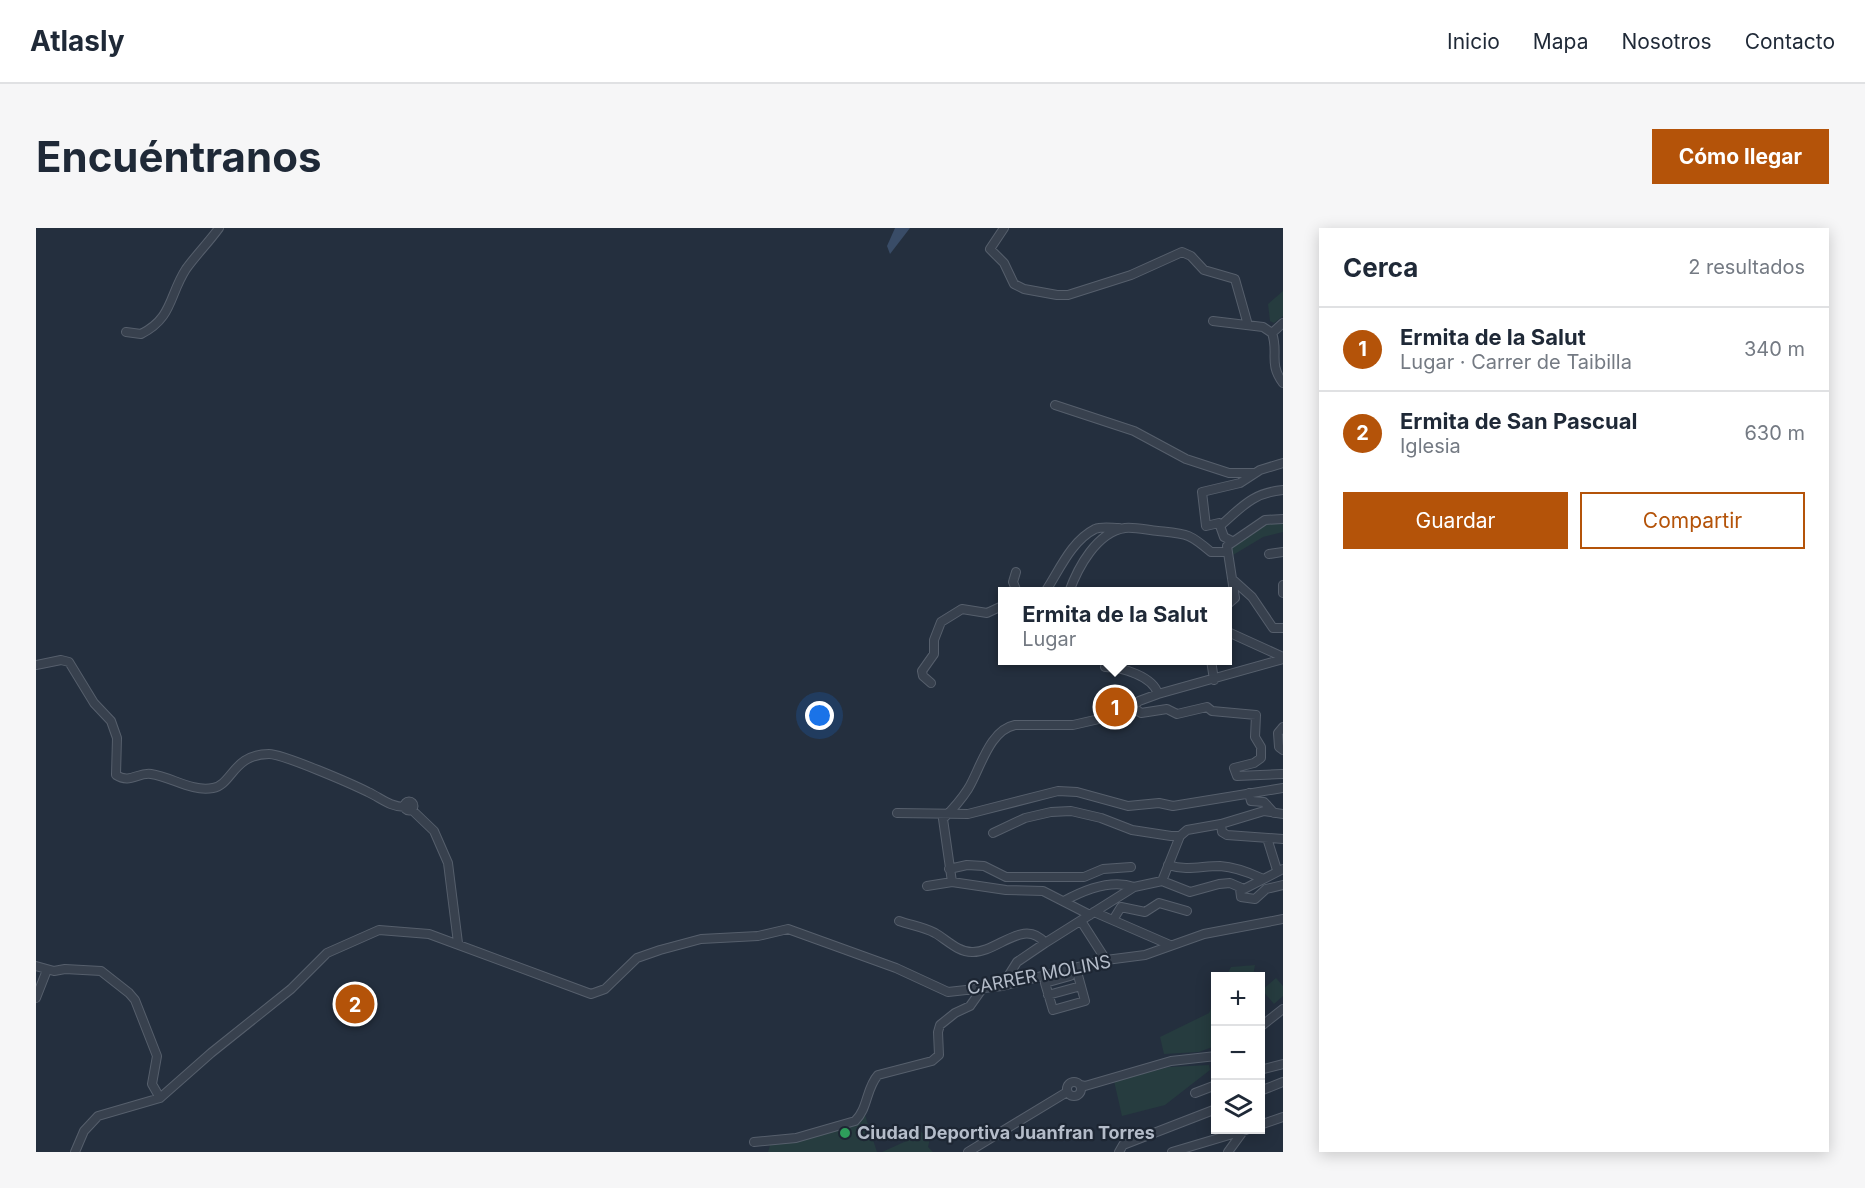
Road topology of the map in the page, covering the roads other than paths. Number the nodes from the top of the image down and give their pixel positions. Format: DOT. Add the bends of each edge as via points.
graph roads {
  1 [pos="219,228"];
  2 [pos="1004,228"];
  3 [pos="1213,321"];
  4 [pos="1283,324"];
  5 [pos="1248,325"];
  6 [pos="126,332"];
  7 [pos="1272,333"];
  8 [pos="1283,383"];
  9 [pos="1055,405"];
  10 [pos="1283,463"];
  11 [pos="1255,473"];
  12 [pos="1283,490"];
  13 [pos="1283,519"];
  14 [pos="1220,526"];
  15 [pos="1128,528"];
  16 [pos="1232,541"];
  17 [pos="1227,552"];
  18 [pos="1283,552"];
  19 [pos="1269,554"];
  20 [pos="1016,572"];
  21 [pos="1232,579"];
  22 [pos="1283,585"];
  23 [pos="1015,587"];
  24 [pos="1047,587"];
  25 [pos="1071,587"];
  26 [pos="1283,593"];
  27 [pos="1232,600"];
  28 [pos="998,608"];
  29 [pos="1283,628"];
  30 [pos="1232,635"];
  31 [pos="1281,661"];
  32 [pos="36,665"];
  33 [pos="1212,665"];
  34 [pos="1105,667"];
  35 [pos="1214,680"];
  36 [pos="931,683"];
  37 [pos="1158,694"];
  38 [pos="1133,707"];
  39 [pos="1283,727"];
  40 [pos="1283,750"];
  41 [pos="1282,774"];
  42 [pos="1283,788"];
  43 [pos="1249,793"];
  44 [pos="897,813"];
  45 [pos="948,814"];
  46 [pos="1279,814"];
  47 [pos="1221,824"];
  48 [pos="993,833"];
  49 [pos="1180,836"];
  50 [pos="1267,838"];
  51 [pos="1283,839"];
  52 [pos="1168,865"];
  53 [pos="1131,867"];
  54 [pos="949,869"];
  55 [pos="1103,869"];
  56 [pos="1280,870"];
  57 [pos="1261,878"];
  58 [pos="1162,881"];
  59 [pos="952,882"];
  60 [pos="1109,885"];
  61 [pos="1283,885"];
  62 [pos="927,886"];
  63 [pos="1134,887"];
  64 [pos="1240,889"];
  65 [pos="1064,901"];
  66 [pos="1187,911"];
  67 [pos="1092,913"];
  68 [pos="1283,919"];
  69 [pos="1113,920"];
  70 [pos="899,921"];
  71 [pos="1081,921"];
  72 [pos="1154,936"];
  73 [pos="458,943"];
  74 [pos="1045,943"];
  75 [pos="1170,945"];
  76 [pos="1154,952"];
  77 [pos="1106,960"];
  78 [pos="36,966"];
  79 [pos="47,970"];
  80 [pos="1073,972"];
  81 [pos="1002,986"];
  82 [pos="1081,986"];
  83 [pos="982,989"];
  84 [pos="1048,995"];
  85 [pos="36,998"];
  86 [pos="1283,1009"];
  87 [pos="1283,1014"];
  88 [pos="1273,1018"];
  89 [pos="1261,1026"];
  90 [pos="1211,1056"];
  91 [pos="1283,1064"];
  92 [pos="1265,1069"];
  93 [pos="1283,1082"];
  94 [pos="1211,1087"];
  95 [pos="1265,1089"];
  96 [pos="1195,1093"];
  97 [pos="160,1098"];
  98 [pos="1211,1111"];
  99 [pos="1283,1118"];
  100 [pos="1265,1123"];
  101 [pos="1231,1134"];
  102 [pos="1241,1134"];
  103 [pos="769,1140"];
  104 [pos="754,1142"];
  105 [pos="75,1152"];
  106 [pos="767,1152"];
  107 [pos="968,1152"];
  108 [pos="1119,1152"];
  109 [pos="1172,1152"];
  110 [pos="1228,1152"];
  1 -- 6 [label="street" via="184,272 167,314 141,334"];
  2 -- 5 [label="street" via="990,249 1004,263 1014,284 1024,289 1068,295 1131,275 1182,252 1204,270 1235,279"];
  3 -- 5 [label="street"];
  4 -- 7 [label="street"];
  5 -- 7 [label="street"];
  7 -- 8 [label="street" via="1273,366"];
  9 -- 11 [label="street" via="1134,431 1186,459 1229,473"];
  10 -- 11 [label="street"];
  11 -- 14 [label="street" via="1240,483 1202,492 1206,526"];
  12 -- 14 [label="street" via="1266,492 1239,507"];
  13 -- 16 [label="street" via="1265,520"];
  14 -- 16 [label="street" via="1224,537"];
  15 -- 17 [label="street" via="1189,535 1211,552"];
  15 -- 24 [label="street" via="1102,527 1091,532 1066,556"];
  15 -- 25 [label="street" via="1099,541"];
  16 -- 17 [label="street"];
  17 -- 21 [label="street"];
  18 -- 19 [label="street"];
  20 -- 23 [label="street"];
  21 -- 27 [label="street"];
  21 -- 29 [label="street" via="1252,597 1274,628"];
  22 -- 26 [label="street"];
  28 -- 36 [label="street" via="987,613 962,609 941,622 934,640 935,651 922,671"];
  30 -- 31 [label="street"];
  31 -- 35 [label="street"];
  32 -- 73 [label="street" via="69,662 94,704 111,722 117,738 116,775 121,778 149,773 201,789 216,788 245,759 276,754 395,807 408,808 434,831 448,862"];
  33 -- 35 [label="street"];
  34 -- 37 [label="street" via="1128,669 1154,684"];
  35 -- 37 [label="street"];
  37 -- 38 [label="street"];
  38 -- 41 [label="street" via="1141,713 1167,709 1177,714 1207,707 1212,711 1256,715 1255,737 1261,747 1261,758 1234,768 1237,776"];
  38 -- 45 [label="street" via="1125,713 1073,725 1007,728"];
  39 -- 40 [label="street" via="1278,733"];
  42 -- 43 [label="street"];
  43 -- 45 [label="street" via="1173,806 1128,806 1077,792 1058,791 987,811"];
  43 -- 46 [label="street" via="1251,801 1264,802"];
  44 -- 45 [label="street"];
  45 -- 54 [label="street" via="942,825"];
  46 -- 47 [label="street" via="1264,811"];
  47 -- 49 [label="street"];
  47 -- 50 [label="street" via="1227,835"];
  48 -- 49 [label="street" via="1026,818 1071,811 1132,830"];
  49 -- 52 [label="street"];
  50 -- 51 [label="street"];
  50 -- 56 [label="street"];
  52 -- 57 [label="street" via="1185,870 1219,866"];
  52 -- 58 [label="street"];
  53 -- 55 [label="street"];
  54 -- 55 [label="street" via="984,866 1006,877 1084,877"];
  54 -- 59 [label="street"];
  55 -- 60 [label="street"];
  56 -- 57 [label="street"];
  57 -- 64 [label="street"];
  58 -- 63 [label="street"];
  58 -- 64 [label="street" via="1190,892 1230,883"];
  59 -- 62 [label="street"];
  59 -- 65 [label="street" via="1006,891 1043,891"];
  60 -- 63 [label="street"];
  60 -- 65 [label="street"];
  61 -- 64 [label="street" via="1266,889 1255,899 1241,897"];
  63 -- 67 [label="street"];
  65 -- 67 [label="street"];
  66 -- 69 [label="street" via="1159,903 1145,912 1121,907"];
  67 -- 69 [label="street"];
  67 -- 71 [label="street"];
  68 -- 75 [label="street, CARRER MOLINS" via="1204,934"];
  69 -- 72 [label="street"];
  70 -- 74 [label="street" via="933,932 961,950 974,953 1026,933 1040,936"];
  71 -- 74 [label="street"];
  71 -- 77 [label="street"];
  72 -- 75 [label="street"];
  72 -- 76 [label="street"];
  73 -- 83 [label="street, CARRER MOLINS" via="591,994 605,989 637,958 660,950 701,939 758,936 788,929 896,968 948,992"];
  73 -- 97 [label="street, CARRER MOLINS" via="429,934 380,930 327,953 291,989"];
  74 -- 81 [label="street" via="1017,962"];
  75 -- 76 [label="street, CARRER MOLINS"];
  76 -- 77 [label="street, CARRER MOLINS"];
  77 -- 80 [label="street, CARRER MOLINS"];
  78 -- 79 [label="street"];
  79 -- 85 [label="street"];
  79 -- 97 [label="street" via="101,971 135,1000 157,1056 152,1084"];
  80 -- 81 [label="street, CARRER MOLINS"];
  80 -- 82 [label="street"];
  80 -- 84 [label="street" via="1046,982"];
  81 -- 83 [label="street, CARRER MOLINS"];
  82 -- 84 [label="street"];
  82 -- 84 [label="street" via="1085,1001 1054,1010"];
  83 -- 103 [label="street" via="970,1006 940,1025 939,1055 932,1061 878,1075 873,1080 861,1115 855,1121 796,1138"];
  86 -- 88 [label="street"];
  87 -- 88 [label="street"];
  88 -- 89 [label="street"];
  90 -- 107 [label="street" via="1171,1061 1082,1087 1075,1096 1067,1092"];
  91 -- 92 [label="street"];
  93 -- 95 [label="street"];
  94 -- 96 [label="street"];
  97 -- 105 [label="street" via="98,1116 84,1131"];
  98 -- 108 [label="street" via="1124,1145"];
  99 -- 100 [label="street"];
  101 -- 109 [label="street"];
  102 -- 110 [label="street"];
  103 -- 104 [label="street"];
  103 -- 106 [label="street"];
}
